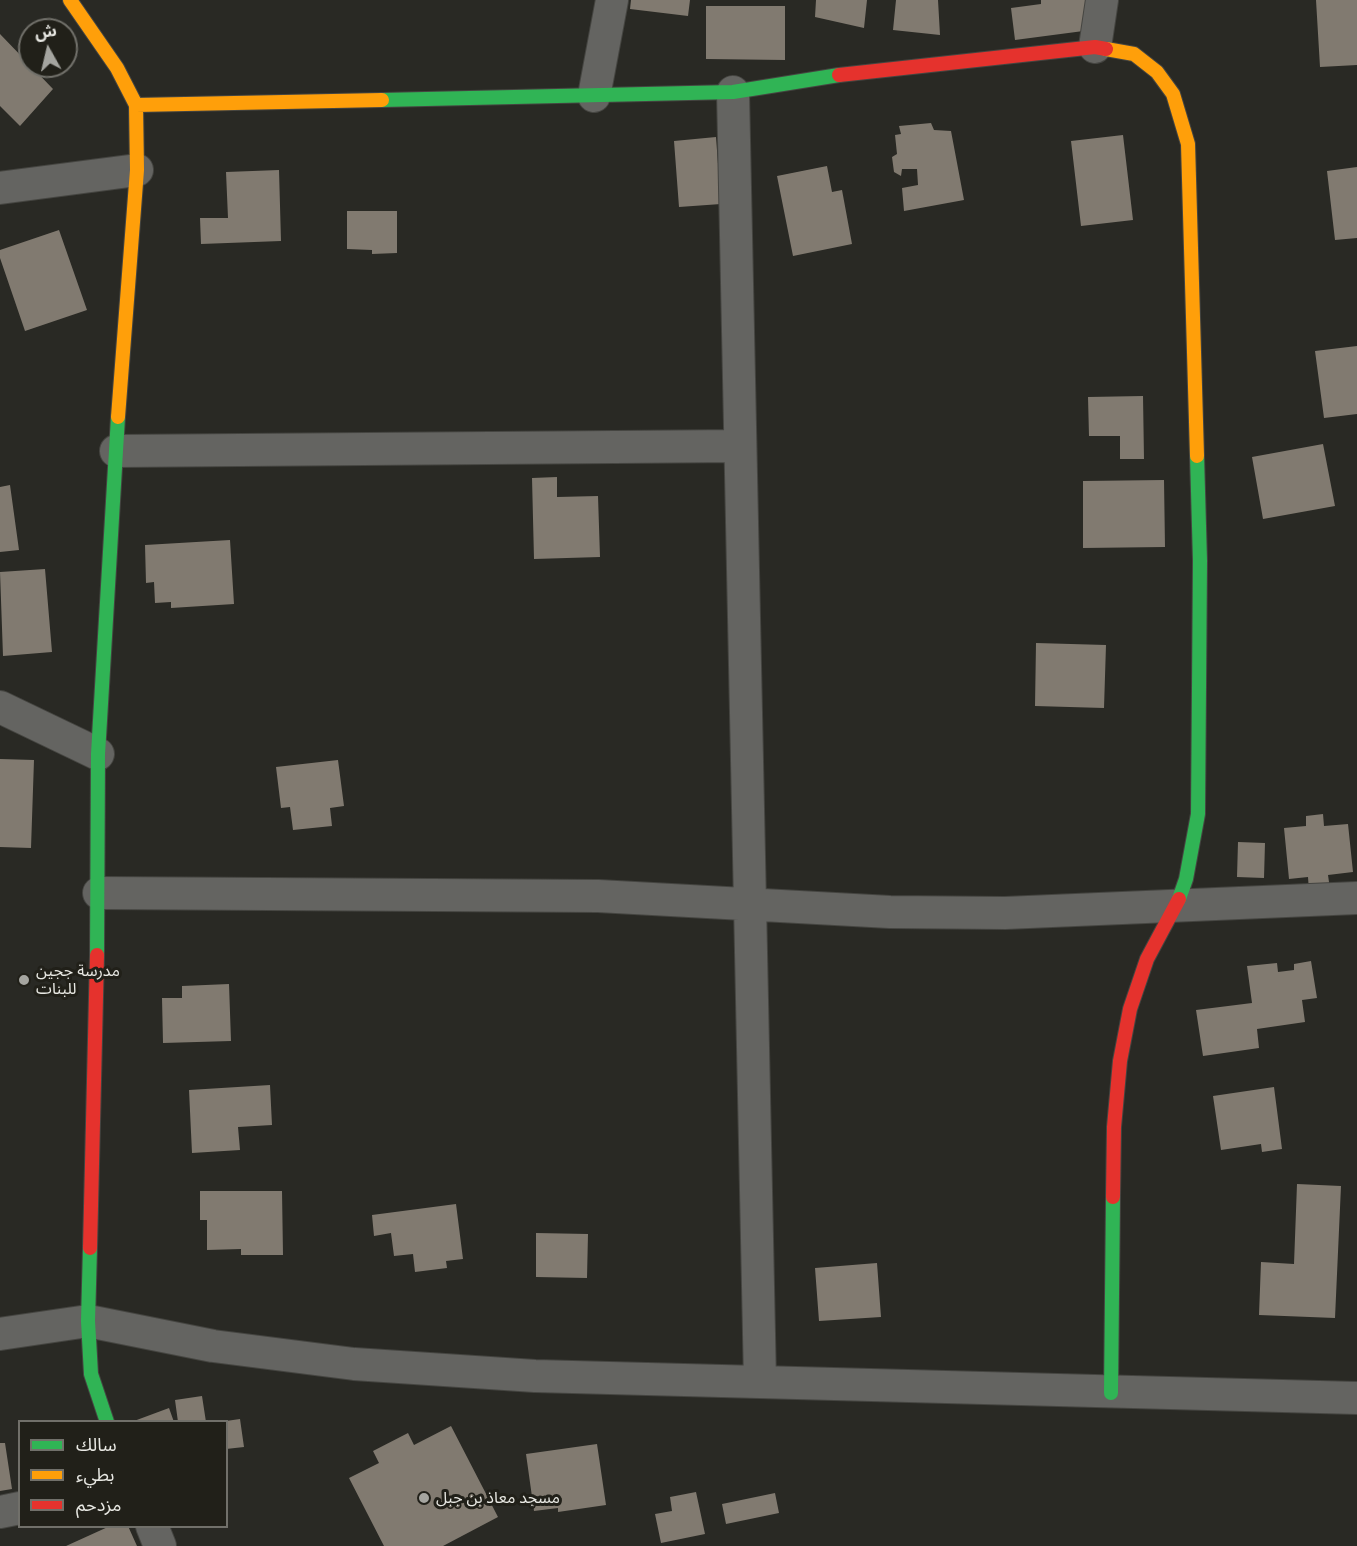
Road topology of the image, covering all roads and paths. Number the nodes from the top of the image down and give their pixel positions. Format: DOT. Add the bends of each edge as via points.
graph roads {
  1 [pos="70,0"];
  2 [pos="612,0"];
  3 [pos="1102,0"];
  4 [pos="1095,47"];
  5 [pos="733,92"];
  6 [pos="594,96"];
  7 [pos="136,105"];
  8 [pos="137,170"];
  9 [pos="0,188"];
  10 [pos="739,446"];
  11 [pos="116,451"];
  12 [pos="0,707"];
  13 [pos="98,754"];
  14 [pos="99,893"];
  15 [pos="1357,898"];
  16 [pos="748,904"];
  17 [pos="1176,906"];
  18 [pos="88,1321"];
  19 [pos="0,1334"];
  20 [pos="760,1381"];
  21 [pos="1111,1393"];
  22 [pos="1357,1398"];
  23 [pos="107,1420"];
  24 [pos="18,1508"];
  25 [pos="0,1512"];
  26 [pos="152,1528"];
  27 [pos="160,1546"];
  1 -- 7 [label="street" via="117,68"];
  2 -- 6 [label="street"];
  3 -- 4 [label="street"];
  4 -- 5 [label="street"];
  4 -- 17 [label="street" via="1134,54 1157,72 1173,94 1188,144 1200,561 1200,757 1192,858"];
  5 -- 6 [label="street"];
  5 -- 10 [label="street"];
  6 -- 7 [label="street"];
  7 -- 8 [label="street"];
  8 -- 9 [label="street"];
  8 -- 11 [label="street"];
  10 -- 11 [label="street"];
  10 -- 16 [label="street"];
  11 -- 13 [label="street"];
  12 -- 13 [label="street"];
  13 -- 14 [label="street"];
  14 -- 16 [label="street" via="598,896"];
  14 -- 18 [label="street"];
  15 -- 17 [label="street"];
  16 -- 17 [label="street" via="890,912 1005,913"];
  16 -- 20 [label="street"];
  17 -- 21 [label="street" via="1147,959 1130,1009 1120,1061 1114,1128"];
  18 -- 19 [label="street"];
  18 -- 20 [label="street" via="213,1346 354,1364 535,1376"];
  18 -- 23 [label="street" via="91,1374"];
  20 -- 21 [label="street"];
  21 -- 22 [label="street"];
  24 -- 25 [label="street"];
  26 -- 27 [label="street"];
}
